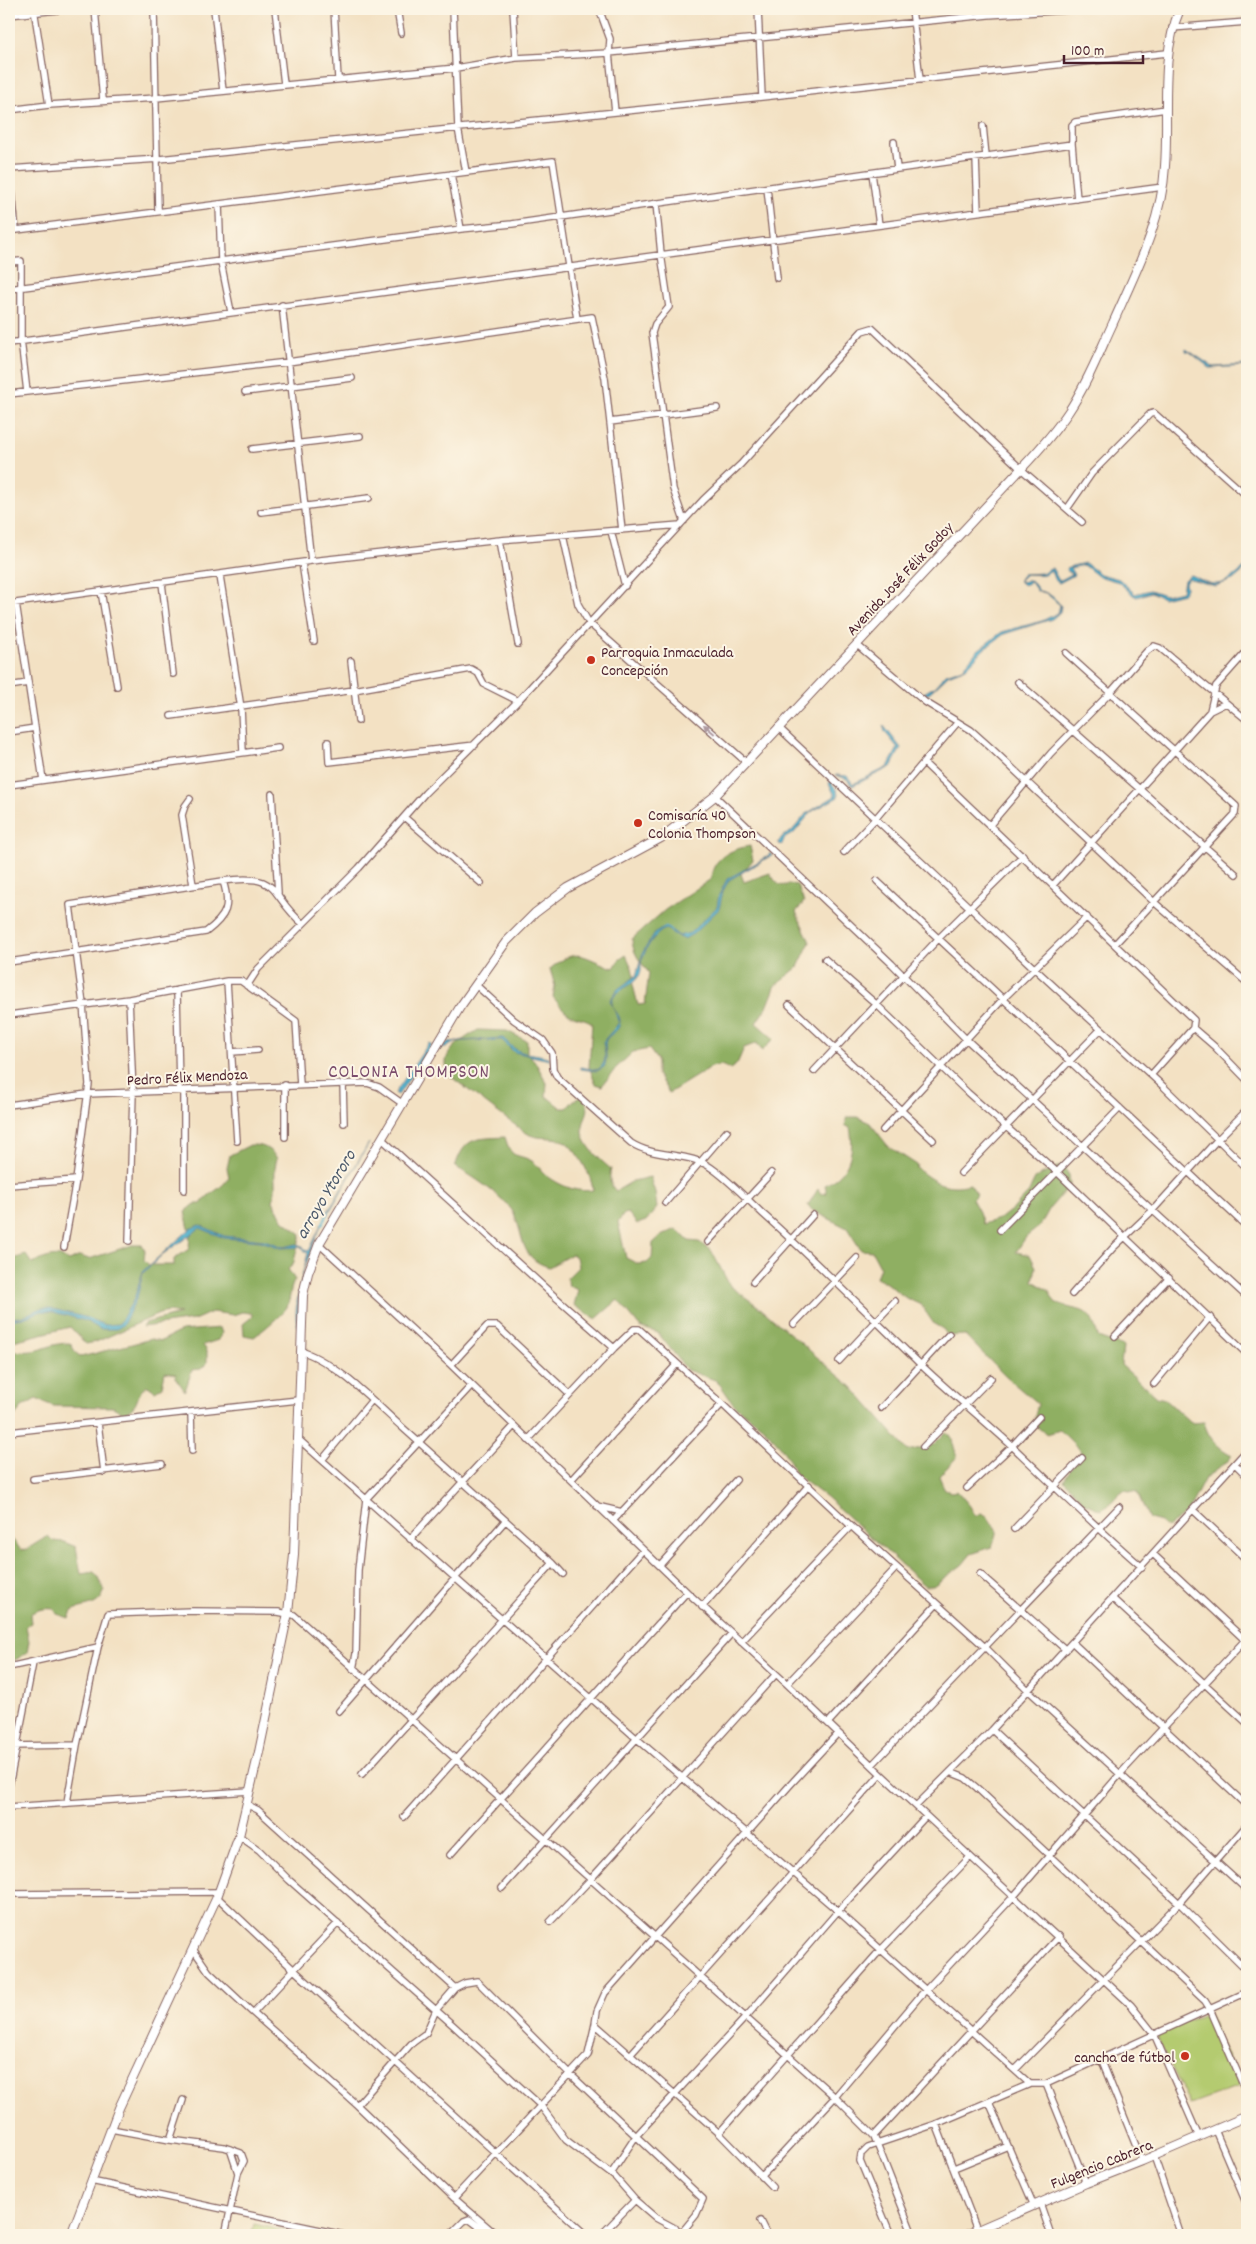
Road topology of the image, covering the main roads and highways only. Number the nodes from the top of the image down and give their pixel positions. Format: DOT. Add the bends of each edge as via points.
graph roads {
  1 [pos="1180,9"];
  2 [pos="1247,2116"];
  3 [pos="976,2232"];
  4 [pos="71,2235"];
  5 [pos="966,2235"];
  1 -- 4 [label="main road, Avenida José Félix Godoy" via="1167,53 1165,166 1161,201 1144,252 1088,379 1070,411 1021,470 715,796 660,838 568,888 536,912 506,942 438,1044 319,1244 303,1295 294,1555 288,1613 239,1836 218,1894 112,2128"];
  2 -- 3 [label="main road, Fulgencio Cabrera"];
  3 -- 5 [label="main road, Fulgencio Cabrera"];
}
